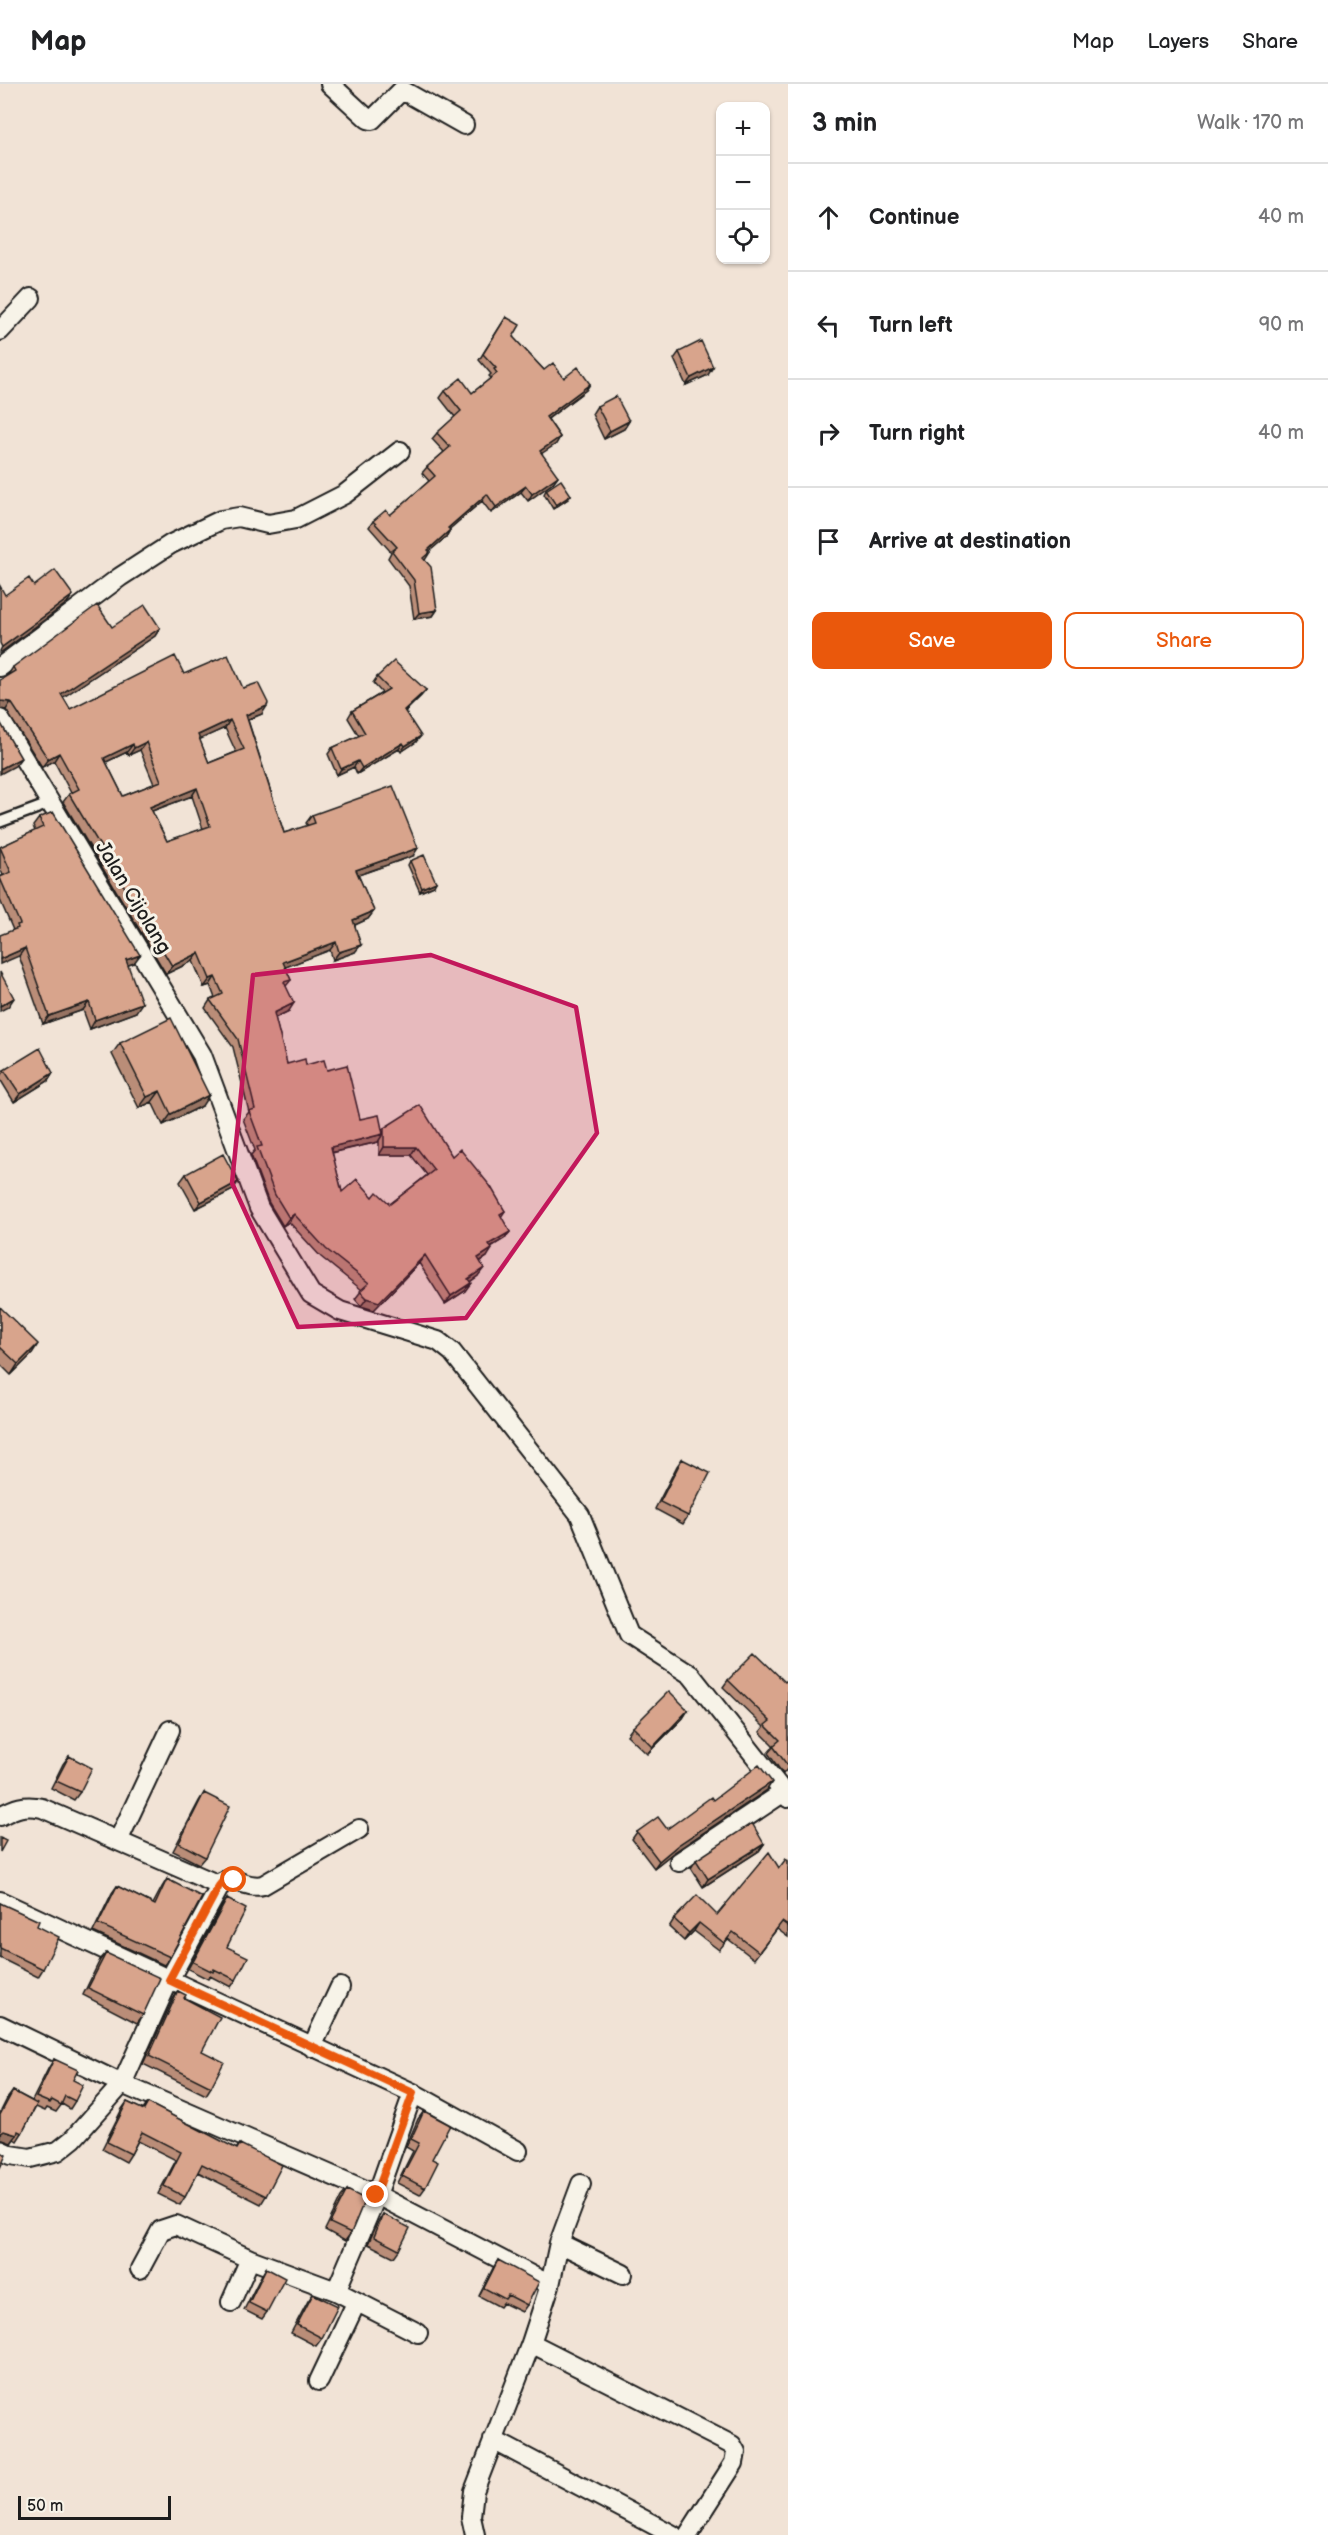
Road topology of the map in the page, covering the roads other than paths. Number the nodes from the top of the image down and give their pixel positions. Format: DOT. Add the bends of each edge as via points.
graph roads {
  1 [pos="330,84"];
  2 [pos="464,126"];
  3 [pos="31,298"];
  4 [pos="0,332"];
  5 [pos="400,451"];
  6 [pos="0,667"];
  7 [pos="0,719"];
  8 [pos="52,803"];
  9 [pos="0,822"];
  10 [pos="170,1730"];
  11 [pos="786,1795"];
  12 [pos="0,1816"];
  13 [pos="359,1830"];
  14 [pos="118,1841"];
  15 [pos="679,1862"];
  16 [pos="219,1886"];
  17 [pos="0,1902"];
  18 [pos="169,1980"];
  19 [pos="340,1988"];
  20 [pos="0,2025"];
  21 [pos="312,2047"];
  22 [pos="122,2084"];
  23 [pos="413,2093"];
  24 [pos="0,2150"];
  25 [pos="518,2151"];
  26 [pos="581,2184"];
  27 [pos="376,2195"];
  28 [pos="559,2243"];
  29 [pos="250,2259"];
  30 [pos="140,2269"];
  31 [pos="623,2274"];
  32 [pos="550,2284"];
  33 [pos="336,2291"];
  34 [pos="231,2302"];
  35 [pos="356,2303"];
  36 [pos="418,2333"];
  37 [pos="531,2343"];
  38 [pos="319,2381"];
  39 [pos="494,2440"];
  40 [pos="475,2535"];
  41 [pos="673,2535"];
  42 [pos="688,2535"];
  1 -- 2 [label="street" via="368,119 372,120 402,90"];
  3 -- 4 [label="street"];
  5 -- 6 [label="street" via="345,494 296,519 267,524 239,517 221,520 171,544"];
  7 -- 8 [label="street, Jalan Cijolang"];
  8 -- 9 [label="lane"];
  8 -- 11 [label="street, Jalan Cijolang" via="202,1055 259,1208 311,1294 340,1311 438,1341 452,1352 577,1509 629,1635 691,1675"];
  10 -- 14 [label="street"];
  11 -- 15 [label="street"];
  12 -- 14 [label="street" via="28,1805"];
  13 -- 16 [label="street" via="263,1885 249,1886 229,1879"];
  14 -- 16 [label="street"];
  16 -- 18 [label="street"];
  17 -- 18 [label="street"];
  18 -- 21 [label="street"];
  18 -- 22 [label="street"];
  19 -- 21 [label="street"];
  20 -- 22 [label="street"];
  21 -- 23 [label="street"];
  22 -- 24 [label="street" via="58,2151 30,2158"];
  22 -- 27 [label="street"];
  23 -- 25 [label="street"];
  23 -- 27 [label="street"];
  26 -- 28 [label="street"];
  27 -- 32 [label="street"];
  27 -- 33 [label="street"];
  28 -- 31 [label="street"];
  28 -- 32 [label="street"];
  29 -- 30 [label="street" via="176,2224 161,2230"];
  29 -- 33 [label="street"];
  29 -- 34 [label="street"];
  32 -- 37 [label="street"];
  33 -- 35 [label="street"];
  35 -- 36 [label="street"];
  35 -- 38 [label="street"];
  37 -- 39 [label="street"];
  37 -- 42 [label="street" via="732,2445 736,2452 734,2463"];
  39 -- 40 [label="street" via="471,2505"];
  39 -- 41 [label="street"];
}
